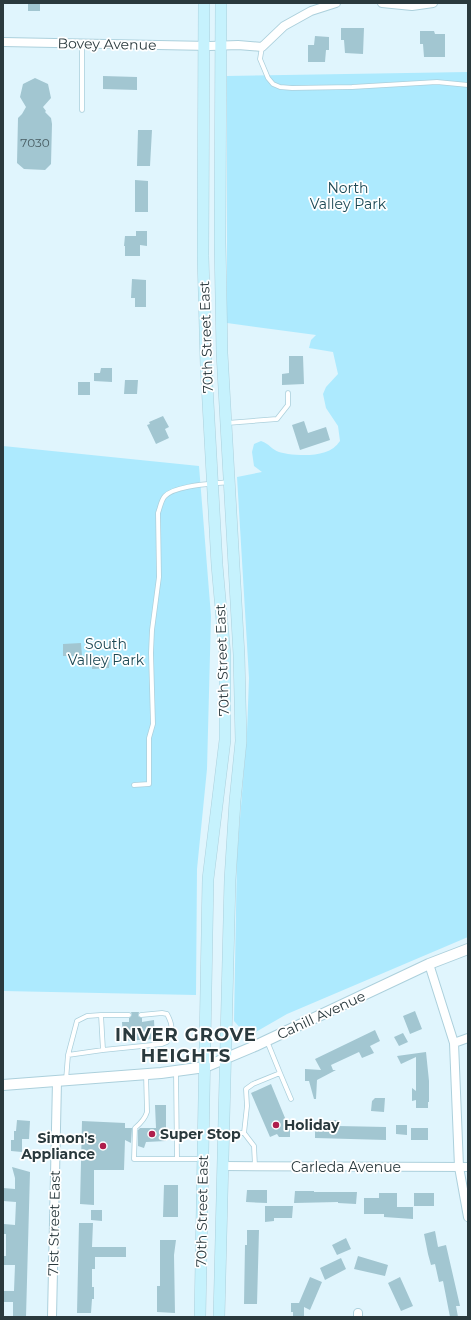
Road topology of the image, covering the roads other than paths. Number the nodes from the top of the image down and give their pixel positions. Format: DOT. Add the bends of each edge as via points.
graph roads {
  1 [pos="204,3"];
  2 [pos="220,3"];
  3 [pos="336,3"];
  4 [pos="382,3"];
  5 [pos="433,3"];
  6 [pos="3,42"];
  7 [pos="82,44"];
  8 [pos="212,46"];
  9 [pos="262,47"];
  10 [pos="468,85"];
  11 [pos="82,110"];
  12 [pos="288,392"];
  13 [pos="226,424"];
  14 [pos="230,482"];
  15 [pos="213,484"];
  16 [pos="134,786"];
  17 [pos="468,949"];
  18 [pos="429,964"];
  19 [pos="101,1015"];
  20 [pos="129,1015"];
  21 [pos="141,1015"];
  22 [pos="468,1038"];
  23 [pos="266,1041"];
  24 [pos="454,1043"];
  25 [pos="103,1050"];
  26 [pos="68,1055"];
  27 [pos="226,1057"];
  28 [pos="205,1067"];
  29 [pos="176,1071"];
  30 [pos="280,1073"];
  31 [pos="146,1074"];
  32 [pos="62,1081"];
  33 [pos="3,1085"];
  34 [pos="291,1099"];
  35 [pos="224,1133"];
  36 [pos="244,1133"];
  37 [pos="177,1159"];
  38 [pos="204,1159"];
  39 [pos="223,1166"];
  40 [pos="255,1167"];
  41 [pos="458,1167"];
  42 [pos="468,1167"];
  43 [pos="468,1217"];
  44 [pos="52,1317"];
  45 [pos="200,1317"];
  46 [pos="219,1317"];
  1 -- 8 [label="main road, 70th Street East"];
  2 -- 8 [label="main road, 70th Street East"];
  3 -- 9 [label="street" via="311,11 284,26"];
  4 -- 5 [label="street" via="412,6"];
  6 -- 7 [label="street, Bovey Avenue"];
  7 -- 8 [label="street, Bovey Avenue"];
  7 -- 11 [label="lane"];
  8 -- 9 [label="street, Bovey Avenue"];
  8 -- 13 [label="main road, 70th Street East"];
  8 -- 15 [label="main road, 70th Street East" via="203,256"];
  9 -- 10 [label="lane" via="260,59 268,78 280,87 352,87 437,82"];
  12 -- 13 [label="lane" via="288,405 277,420"];
  13 -- 14 [label="main road, 70th Street East"];
  14 -- 15 [label="lane"];
  14 -- 27 [label="main road, 70th Street East" via="241,741 230,880"];
  15 -- 16 [label="lane" via="170,492 163,497 158,513 159,577 152,630 153,724 149,738 149,784"];
  15 -- 28 [label="main road, 70th Street East" via="225,655 225,740 208,878"];
  17 -- 18 [label="street, Cahill Avenue"];
  18 -- 23 [label="street, Cahill Avenue"];
  18 -- 24 [label="street"];
  19 -- 20 [label="lane"];
  19 -- 25 [label="lane"];
  19 -- 26 [label="lane" via="77,1020"];
  21 -- 25 [label="lane" via="167,1014 172,1023 172,1033 167,1042"];
  22 -- 24 [label="street"];
  23 -- 27 [label="street, Cahill Avenue"];
  23 -- 30 [label="lane"];
  24 -- 41 [label="street"];
  25 -- 26 [label="lane"];
  26 -- 32 [label="lane"];
  27 -- 28 [label="street, Cahill Avenue"];
  27 -- 35 [label="main road, 70th Street East"];
  28 -- 29 [label="street, Cahill Avenue"];
  28 -- 38 [label="main road, 70th Street East"];
  29 -- 31 [label="street, Cahill Avenue"];
  29 -- 37 [label="lane"];
  30 -- 34 [label="lane"];
  30 -- 36 [label="lane" via="246,1089"];
  31 -- 32 [label="street, Cahill Avenue"];
  31 -- 37 [label="lane" via="147,1112 135,1128 134,1159"];
  32 -- 33 [label="street, Cahill Avenue"];
  32 -- 44 [label="street, 71st Street East"];
  35 -- 36 [label="lane"];
  35 -- 39 [label="main road, 70th Street East"];
  36 -- 40 [label="lane" via="254,1146"];
  37 -- 38 [label="lane"];
  38 -- 45 [label="main road, 70th Street East"];
  39 -- 40 [label="street, Carleda Avenue"];
  39 -- 46 [label="main road, 70th Street East"];
  40 -- 41 [label="street, Carleda Avenue"];
  41 -- 42 [label="street, Carleda Avenue"];
  41 -- 43 [label="street"];
}
